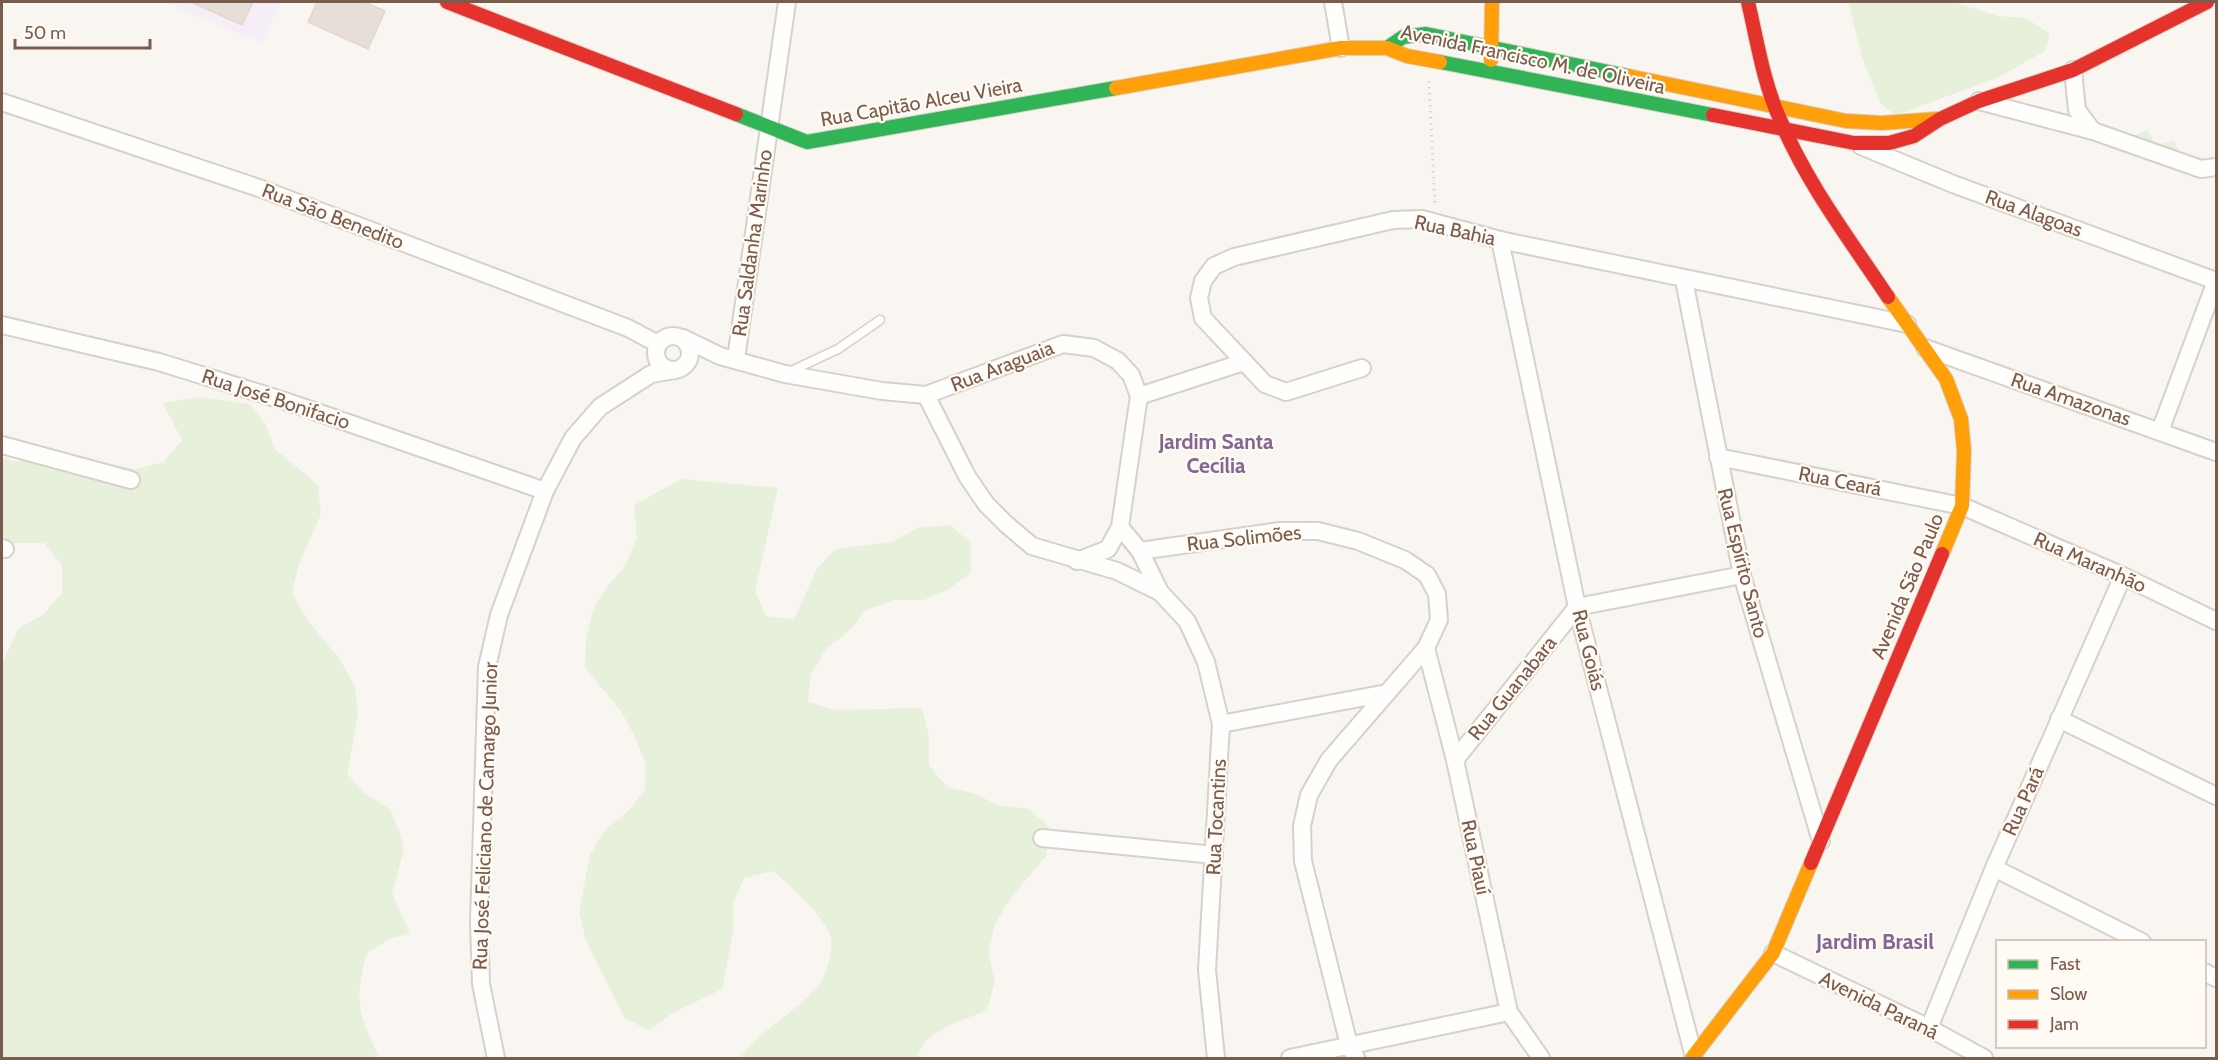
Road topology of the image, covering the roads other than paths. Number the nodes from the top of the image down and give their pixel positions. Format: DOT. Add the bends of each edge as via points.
graph roads {
  1 [pos="447,2"];
  2 [pos="787,2"];
  3 [pos="1333,2"];
  4 [pos="1492,2"];
  5 [pos="1749,2"];
  6 [pos="2206,2"];
  7 [pos="1493,47"];
  8 [pos="1341,48"];
  9 [pos="1387,48"];
  10 [pos="2073,70"];
  11 [pos="1490,72"];
  12 [pos="1979,101"];
  13 [pos="2,102"];
  14 [pos="1775,106"];
  15 [pos="1940,119"];
  16 [pos="1855,121"];
  17 [pos="767,128"];
  18 [pos="1785,130"];
  19 [pos="2093,131"];
  20 [pos="1854,143"];
  21 [pos="2217,167"];
  22 [pos="1500,240"];
  23 [pos="1684,280"];
  24 [pos="2217,281"];
  25 [pos="880,320"];
  26 [pos="1907,324"];
  27 [pos="2,325"];
  28 [pos="682,338"];
  29 [pos="1925,348"];
  30 [pos="657,351"];
  31 [pos="728,357"];
  32 [pos="1244,362"];
  33 [pos="681,366"];
  34 [pos="1362,368"];
  35 [pos="651,374"];
  36 [pos="785,374"];
  37 [pos="926,395"];
  38 [pos="1138,396"];
  39 [pos="2160,431"];
  40 [pos="2,445"];
  41 [pos="2217,452"];
  42 [pos="1718,457"];
  43 [pos="131,480"];
  44 [pos="545,491"];
  45 [pos="1962,506"];
  46 [pos="1120,527"];
  47 [pos="1140,551"];
  48 [pos="1077,561"];
  49 [pos="1742,575"];
  50 [pos="2123,576"];
  51 [pos="1160,592"];
  52 [pos="1577,607"];
  53 [pos="2217,621"];
  54 [pos="1426,648"];
  55 [pos="1387,693"];
  56 [pos="2059,719"];
  57 [pos="1221,723"];
  58 [pos="1455,760"];
  59 [pos="2217,796"];
  60 [pos="1042,838"];
  61 [pos="1821,841"];
  62 [pos="1214,855"];
  63 [pos="1994,868"];
  64 [pos="2138,940"];
  65 [pos="1773,953"];
  66 [pos="1509,1012"];
  67 [pos="1929,1028"];
  68 [pos="1353,1052"];
  69 [pos="1693,1058"];
  70 [pos="496,1059"];
  71 [pos="1216,1059"];
  72 [pos="1290,1059"];
  73 [pos="1541,1059"];
  74 [pos="1984,1059"];
  1 -- 17 [label="street, Rua Capitão Alceu Vieira"];
  2 -- 17 [label="street, Rua Saldanha Marinho"];
  3 -- 8 [label="street"];
  4 -- 7 [label="street"];
  5 -- 14 [label="street, Avenida São Paulo"];
  6 -- 10 [label="street, Avenida Francisco M. de Oliveira"];
  7 -- 9 [label="street, Avenida Francisco M. de Oliveira" via="1426,34 1403,37"];
  7 -- 11 [label="street"];
  7 -- 14 [label="street, Avenida Francisco M. de Oliveira"];
  8 -- 9 [label="street, Rua Capitão Alceu Vieira"];
  8 -- 17 [label="street, Rua Capitão Alceu Vieira" via="807,142"];
  9 -- 11 [label="street, Avenida Francisco M. de Oliveira" via="1407,56"];
  10 -- 12 [label="street, Avenida Francisco M. de Oliveira"];
  10 -- 19 [label="street" via="2077,110"];
  11 -- 18 [label="street, Avenida Francisco M. de Oliveira"];
  12 -- 15 [label="street, Avenida Francisco M. de Oliveira"];
  12 -- 19 [label="street"];
  13 -- 30 [label="street, Rua São Benedito" via="259,188 628,328"];
  14 -- 16 [label="street, Avenida Francisco M. de Oliveira"];
  14 -- 18 [label="street, Avenida São Paulo"];
  15 -- 16 [label="street, Avenida Francisco M. de Oliveira"];
  15 -- 20 [label="street, Avenida Francisco M. de Oliveira" via="1914,136 1889,143"];
  16 -- 20 [label="street"];
  17 -- 31 [label="street, Rua Saldanha Marinho"];
  18 -- 20 [label="street, Avenida Francisco M. de Oliveira"];
  18 -- 26 [label="street, Avenida São Paulo" via="1805,168"];
  19 -- 21 [label="street" via="2201,169"];
  20 -- 24 [label="street, Rua Alagoas" via="1953,184"];
  22 -- 23 [label="street, Rua Bahia"];
  22 -- 32 [label="street, Rua Bahia" via="1422,219 1393,220 1234,257 1214,266 1203,281 1199,298 1203,318"];
  22 -- 52 [label="street, Rua Goiás"];
  23 -- 26 [label="street, Rua Bahia"];
  23 -- 42 [label="street, Rua Espírito Santo"];
  24 -- 39 [label="street"];
  25 -- 36 [label="lane" via="838,349"];
  26 -- 29 [label="street, Avenida São Paulo"];
  27 -- 44 [label="street, Rua José Bonifacio" via="159,362"];
  28 -- 30 [label="street" via="669,336"];
  28 -- 31 [label="street"];
  28 -- 33 [label="street" via="691,349"];
  29 -- 39 [label="street, Rua Amazonas"];
  29 -- 45 [label="street, Avenida São Paulo" via="1949,381 1961,418"];
  30 -- 33 [label="street, Rua São Benedito" via="663,367"];
  30 -- 35 [label="street"];
  31 -- 33 [label="street"];
  31 -- 36 [label="street"];
  32 -- 34 [label="street, Rua Bahia" via="1265,384 1286,392"];
  32 -- 38 [label="street"];
  33 -- 35 [label="street, Rua José Feliciano de Camargo Junior"];
  35 -- 44 [label="street, Rua José Feliciano de Camargo Junior" via="600,407 573,438"];
  36 -- 37 [label="street"];
  37 -- 38 [label="street, Rua Araguaia" via="1063,344 1094,348 1118,361 1131,375"];
  37 -- 48 [label="street, Rua Tocantins" via="967,476 986,504 1032,546"];
  38 -- 46 [label="street"];
  39 -- 41 [label="street, Rua Amazonas"];
  40 -- 43 [label="street"];
  42 -- 45 [label="street, Rua Ceará"];
  42 -- 49 [label="street, Rua Espírito Santo"];
  44 -- 70 [label="street, Rua José Feliciano de Camargo Junior" via="499,615 487,667 479,922 481,984"];
  45 -- 50 [label="street, Rua Maranhão"];
  45 -- 61 [label="street, Avenida São Paulo"];
  46 -- 47 [label="street, Rua Tocantins"];
  46 -- 48 [label="street" via="1108,549"];
  47 -- 51 [label="street, Rua Tocantins"];
  47 -- 54 [label="street, Rua Solimões" via="1280,531 1318,531 1358,541 1406,560 1427,575 1437,594 1440,620"];
  48 -- 51 [label="street, Rua Tocantins" via="1117,571"];
  49 -- 52 [label="street"];
  49 -- 61 [label="street, Rua Espírito Santo"];
  50 -- 53 [label="street, Rua Maranhão"];
  50 -- 56 [label="street, Rua Pará"];
  51 -- 57 [label="street, Rua Tocantins" via="1187,621 1206,662"];
  52 -- 58 [label="street, Rua Guanabara"];
  52 -- 69 [label="street, Rua Goiás"];
  54 -- 55 [label="street, Rua Solimões"];
  54 -- 58 [label="street, Rua Piauí"];
  55 -- 57 [label="street"];
  55 -- 68 [label="street, Rua Solimões" via="1329,760 1309,795 1302,826 1303,861"];
  56 -- 59 [label="street"];
  56 -- 63 [label="street, Rua Pará"];
  57 -- 62 [label="street, Rua Tocantins"];
  58 -- 66 [label="street, Rua Piauí"];
  60 -- 62 [label="street"];
  61 -- 65 [label="street, Avenida São Paulo"];
  62 -- 71 [label="street, Rua Tocantins" via="1207,970"];
  63 -- 64 [label="street"];
  63 -- 67 [label="street, Rua Pará"];
  65 -- 67 [label="street, Avenida Paraná"];
  65 -- 69 [label="street, Avenida São Paulo"];
  66 -- 68 [label="street"];
  66 -- 73 [label="street, Rua Piauí"];
  67 -- 74 [label="street, Avenida Paraná"];
  68 -- 72 [label="street"];
}
